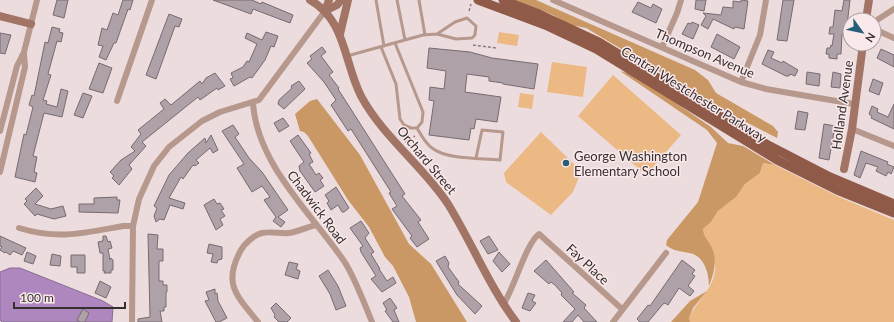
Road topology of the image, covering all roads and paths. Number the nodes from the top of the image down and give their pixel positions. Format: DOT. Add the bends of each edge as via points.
graph roads {
  1 [pos="37,0"];
  2 [pos="152,0"];
  3 [pos="310,0"];
  4 [pos="329,0"];
  5 [pos="341,0"];
  6 [pos="348,0"];
  7 [pos="376,0"];
  8 [pos="397,0"];
  9 [pos="419,0"];
  10 [pos="472,0"];
  11 [pos="478,0"];
  12 [pos="503,0"];
  13 [pos="553,0"];
  14 [pos="681,0"];
  15 [pos="766,0"];
  16 [pos="868,0"];
  17 [pos="894,9"];
  18 [pos="325,11"];
  19 [pos="469,11"];
  20 [pos="867,12"];
  21 [pos="0,16"];
  22 [pos="882,17"];
  23 [pos="31,24"];
  24 [pos="882,33"];
  25 [pos="340,34"];
  26 [pos="437,34"];
  27 [pos="424,35"];
  28 [pos="894,38"];
  29 [pos="405,40"];
  30 [pos="395,43"];
  31 [pos="473,44"];
  32 [pos="383,46"];
  33 [pos="662,47"];
  34 [pos="496,48"];
  35 [pos="24,52"];
  36 [pos="862,52"];
  37 [pos="347,56"];
  38 [pos="741,82"];
  39 [pos="117,101"];
  40 [pos="253,103"];
  41 [pos="854,104"];
  42 [pos="1,122"];
  43 [pos="417,128"];
  44 [pos="852,129"];
  45 [pos="0,131"];
  46 [pos="415,136"];
  47 [pos="399,146"];
  48 [pos="894,146"];
  49 [pos="476,158"];
  50 [pos="844,169"];
  51 [pos="0,172"];
  52 [pos="894,204"];
  53 [pos="894,213"];
  54 [pos="316,225"];
  55 [pos="133,226"];
  56 [pos="19,228"];
  57 [pos="666,253"];
  58 [pos="503,305"];
  59 [pos="622,309"];
  60 [pos="132,322"];
  61 [pos="258,322"];
  62 [pos="372,322"];
  63 [pos="516,322"];
  64 [pos="613,322"];
  1 -- 23 [label="street"];
  2 -- 39 [label="street"];
  3 -- 18 [label="street, Orchard Street"];
  4 -- 18 [label="street"];
  5 -- 18 [label="street"];
  6 -- 25 [label="street"];
  7 -- 32 [label="lane"];
  8 -- 29 [label="lane"];
  9 -- 27 [label="lane"];
  10 -- 19 [label="path"];
  11 -- 53 [label="main road, Central Westchester Parkway" via="545,25 596,50 777,160 837,190"];
  12 -- 52 [label="main road, Central Westchester Parkway" via="599,42 774,148 830,177"];
  13 -- 33 [label="street, Thompson Avenue"];
  14 -- 33 [label="street"];
  15 -- 38 [label="street" via="760,35"];
  16 -- 20 [label="street"];
  17 -- 22 [label="street"];
  18 -- 25 [label="street, Orchard Street"];
  18 -- 40 [label="street" via="263,96"];
  21 -- 23 [label="street"];
  23 -- 35 [label="street"];
  24 -- 28 [label="street"];
  25 -- 37 [label="street, Orchard Street"];
  26 -- 26 [label="lane" via="464,40 472,38 476,30 473,22 467,18 455,22"];
  26 -- 27 [label="lane"];
  27 -- 29 [label="lane"];
  29 -- 30 [label="lane"];
  30 -- 32 [label="lane"];
  30 -- 43 [label="lane" via="423,112 422,122"];
  31 -- 34 [label="path"];
  32 -- 37 [label="lane"];
  32 -- 43 [label="lane" via="396,84 400,119 404,125"];
  33 -- 38 [label="street, Thompson Avenue"];
  35 -- 42 [label="street" via="17,66"];
  35 -- 51 [label="street" via="25,67"];
  36 -- 41 [label="street, Holland Avenue"];
  37 -- 47 [label="street, Orchard Street" via="361,96"];
  38 -- 41 [label="street, Thompson Avenue"];
  40 -- 54 [label="street, Chadwick Road" via="257,130 264,148 278,173"];
  40 -- 55 [label="street" via="220,112 202,121 169,147 147,180 139,199"];
  41 -- 44 [label="street, Holland Avenue"];
  42 -- 45 [label="street"];
  43 -- 49 [label="lane" via="432,148 449,156"];
  44 -- 48 [label="street"];
  44 -- 50 [label="street, Holland Avenue"];
  46 -- 47 [label="path"];
  47 -- 58 [label="street, Orchard Street" via="448,205"];
  49 -- 49 [label="lane" via="500,160 503,132 482,130"];
  54 -- 61 [label="street" via="290,233 262,233 243,246 233,264 233,287"];
  54 -- 62 [label="street, Chadwick Road" via="345,262"];
  55 -- 56 [label="street" via="61,236"];
  55 -- 60 [label="street"];
  57 -- 59 [label="street"];
  58 -- 59 [label="street, Fay Place" via="510,295 529,247 539,234"];
  58 -- 63 [label="street, Orchard Street"];
  59 -- 64 [label="street"];
}
